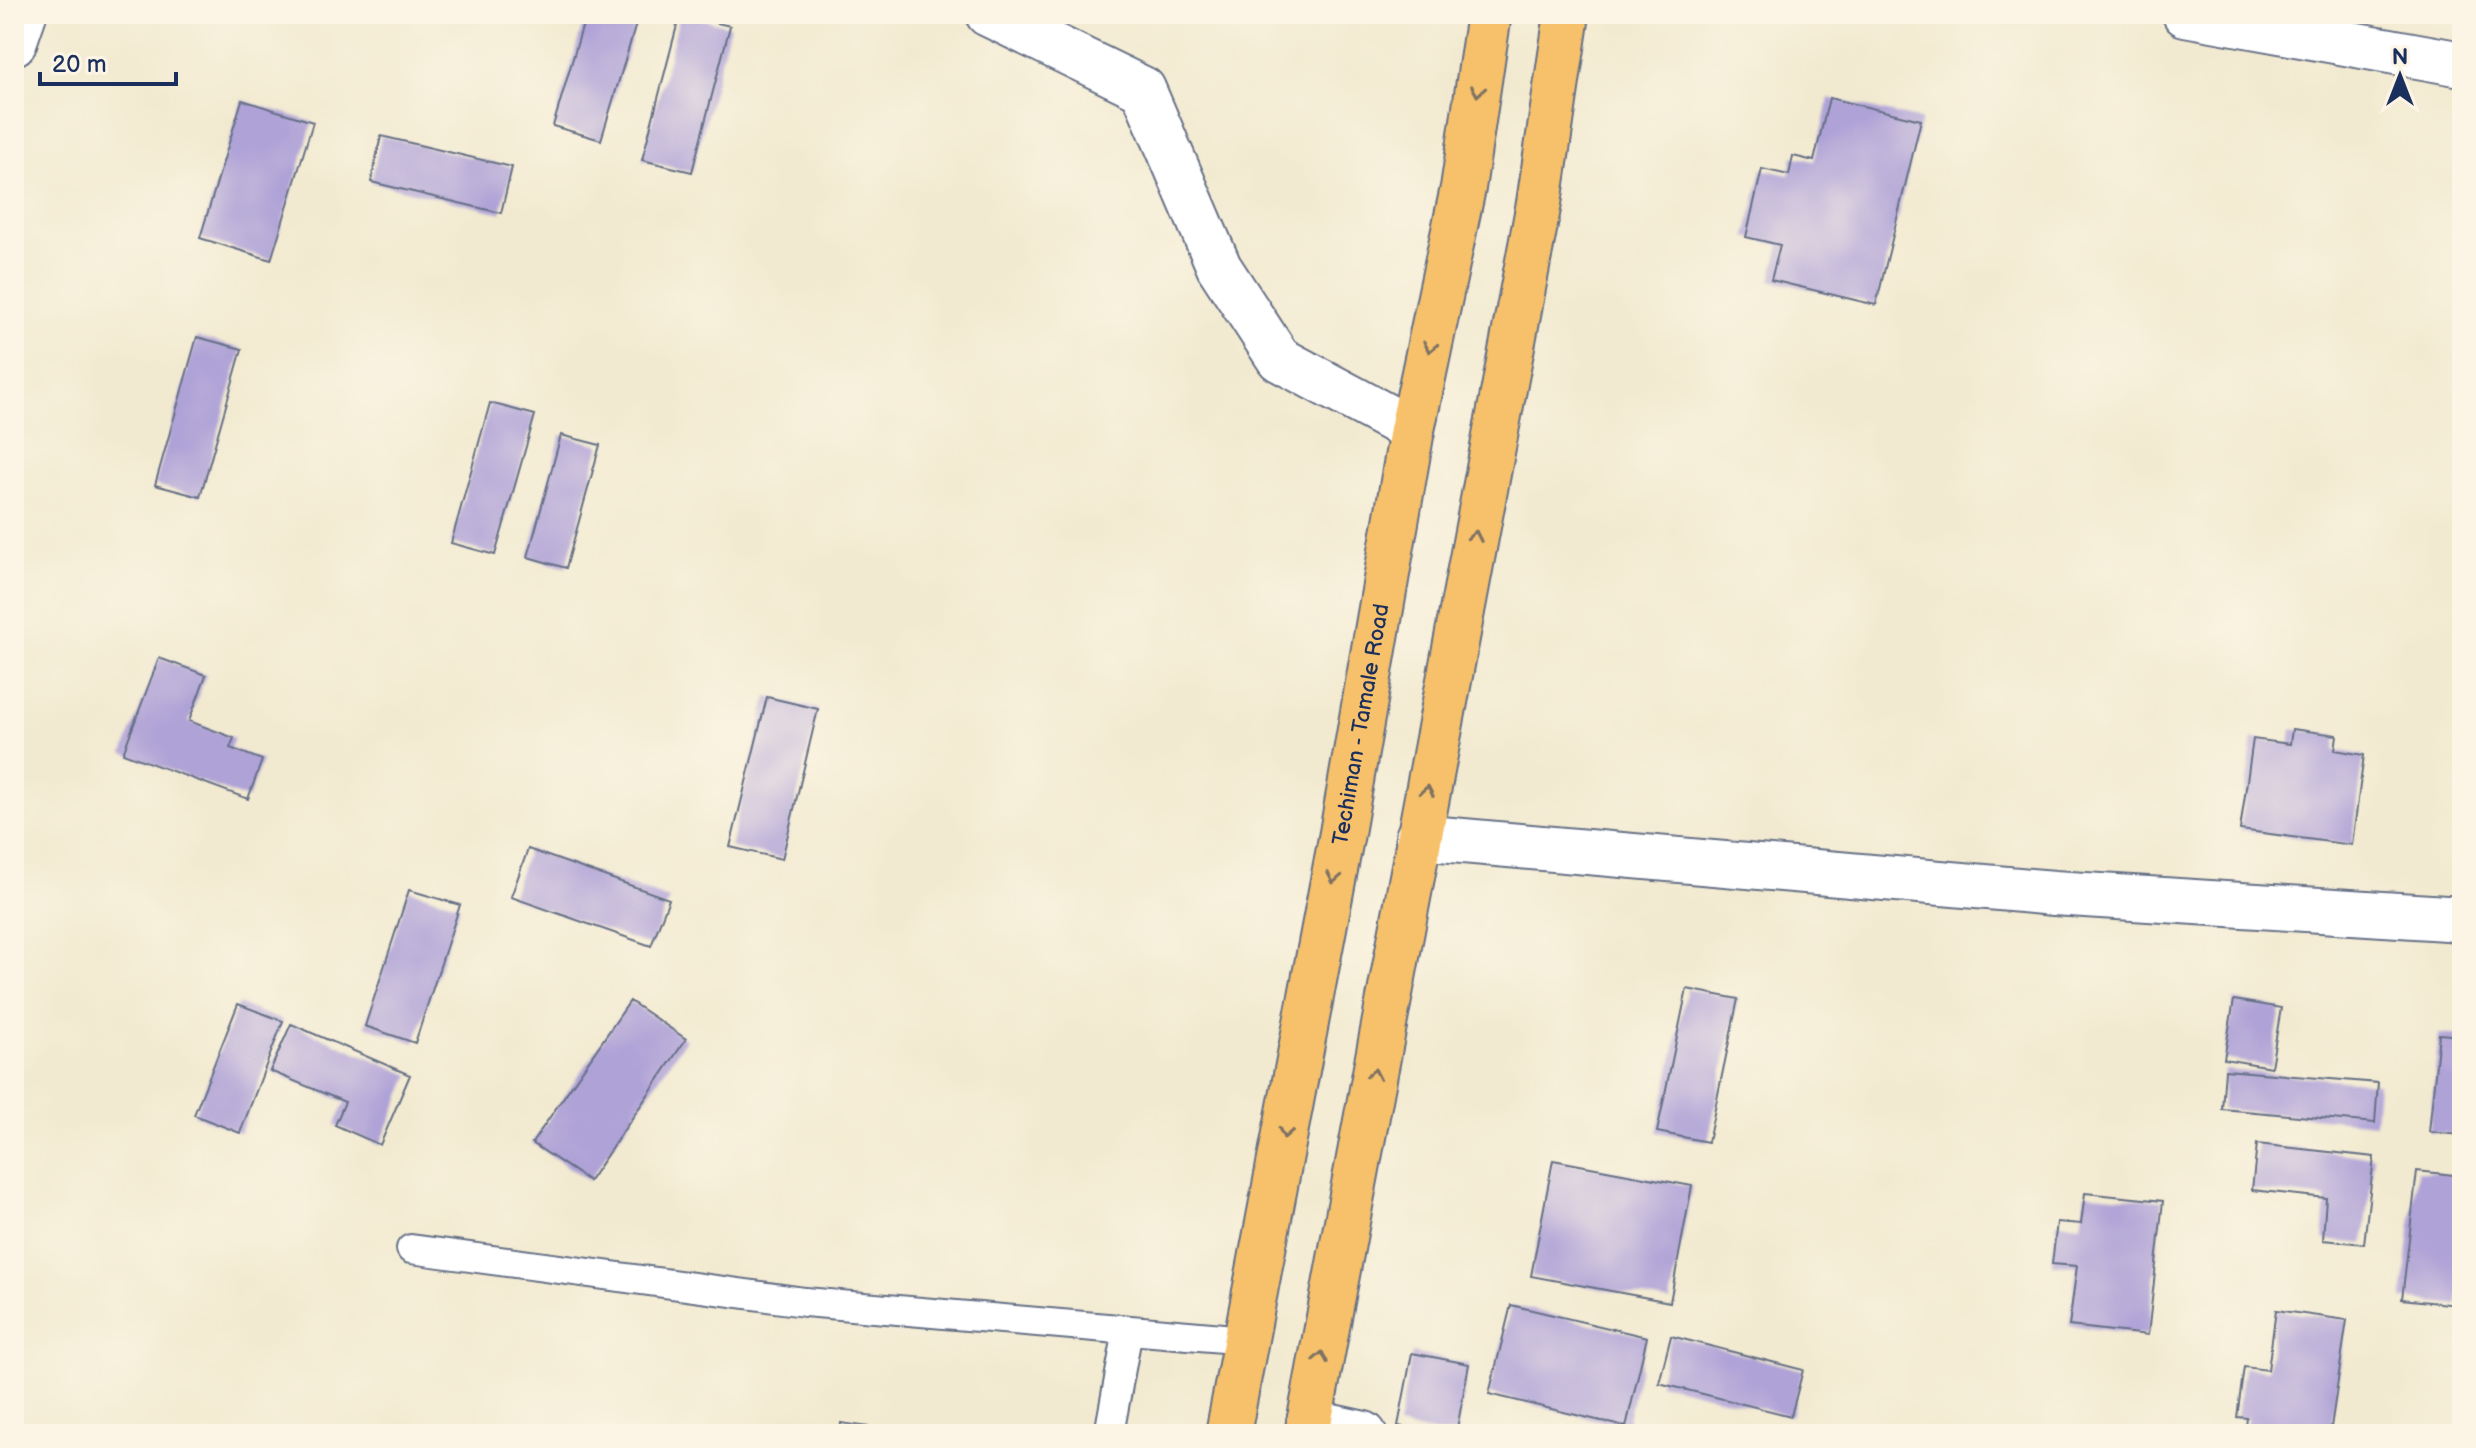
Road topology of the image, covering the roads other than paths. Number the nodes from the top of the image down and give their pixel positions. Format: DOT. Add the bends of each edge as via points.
graph roads {
  1 [pos="24,14"];
  2 [pos="988,14"];
  3 [pos="1489,14"];
  4 [pos="1567,14"];
  5 [pos="2185,14"];
  6 [pos="14,43"];
  7 [pos="2462,64"];
  8 [pos="1412,430"];
  9 [pos="1418,837"];
  10 [pos="2462,919"];
  11 [pos="411,1249"];
  12 [pos="1128,1330"];
  13 [pos="1246,1340"];
  14 [pos="1308,1428"];
  15 [pos="1109,1434"];
  16 [pos="1228,1434"];
  17 [pos="1364,1434"];
  1 -- 6 [label="street"];
  2 -- 8 [label="street" via="1143,89 1219,267 1279,359"];
  3 -- 8 [label="highway, Techiman - Tamale Road, one-way" via="1463,188"];
  9 -- 4 [label="highway, one-way" via="1539,203"];
  5 -- 7 [label="street"];
  8 -- 13 [label="highway, Techiman - Tamale Road, one-way"];
  9 -- 10 [label="street" via="2054,893"];
  14 -- 9 [label="highway, one-way"];
  11 -- 12 [label="lane" via="805,1302"];
  12 -- 13 [label="lane"];
  12 -- 15 [label="lane"];
  13 -- 16 [label="highway, Techiman - Tamale Road"];
  14 -- 17 [label="street"];
}
